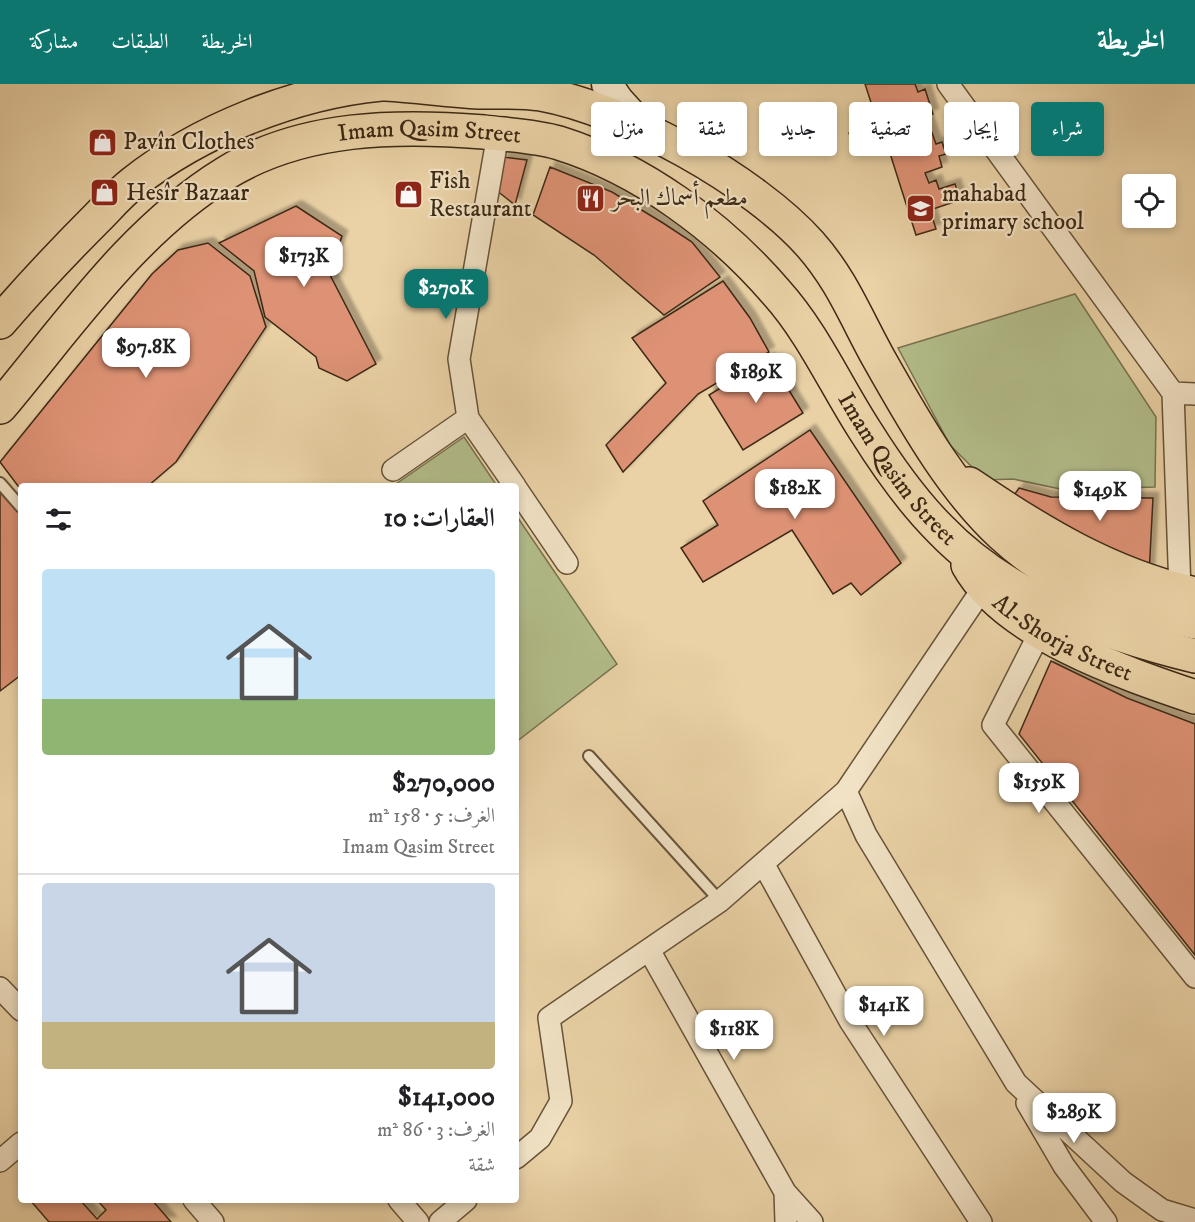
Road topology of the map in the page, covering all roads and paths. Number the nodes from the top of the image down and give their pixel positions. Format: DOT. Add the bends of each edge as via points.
graph roads {
  1 [pos="381,84"];
  2 [pos="386,84"];
  3 [pos="607,84"];
  4 [pos="948,84"];
  5 [pos="486,88"];
  6 [pos="620,102"];
  7 [pos="591,111"];
  8 [pos="498,134"];
  9 [pos="665,140"];
  10 [pos="78,237"];
  11 [pos="112,270"];
  12 [pos="0,322"];
  13 [pos="1173,393"];
  14 [pos="1195,394"];
  15 [pos="0,407"];
  16 [pos="468,418"];
  17 [pos="945,468"];
  18 [pos="393,470"];
  19 [pos="0,483"];
  20 [pos="512,483"];
  21 [pos="519,493"];
  22 [pos="18,504"];
  23 [pos="956,544"];
  24 [pos="567,563"];
  25 [pos="988,581"];
  26 [pos="1188,592"];
  27 [pos="1195,622"];
  28 [pos="1040,632"];
  29 [pos="1195,656"];
  30 [pos="1195,697"];
  31 [pos="589,756"];
  32 [pos="846,791"];
  33 [pos="764,865"];
  34 [pos="720,901"];
  35 [pos="649,950"];
  36 [pos="1195,977"];
  37 [pos="0,988"];
  38 [pos="18,1007"];
  39 [pos="1016,1083"];
  40 [pos="18,1146"];
  41 [pos="519,1156"];
  42 [pos="0,1161"];
  43 [pos="785,1192"];
  44 [pos="197,1203"];
  45 [pos="402,1203"];
  46 [pos="462,1203"];
  47 [pos="1158,1216"];
  48 [pos="1195,1220"];
  49 [pos="213,1222"];
  50 [pos="418,1222"];
  51 [pos="440,1222"];
  52 [pos="786,1222"];
  53 [pos="812,1222"];
  54 [pos="981,1222"];
  55 [pos="1106,1222"];
  1 -- 10 [label="main road, Imam Qasim Street" via="346,87 282,103 207,138 132,183"];
  2 -- 5 [label="main road, Imam Qasim Street"];
  3 -- 6 [label="street"];
  4 -- 13 [label="street"];
  5 -- 7 [label="main road, Imam Qasim Street" via="541,94"];
  8 -- 11 [label="main road, Imam Qasim Street" via="392,129 318,137 282,147 228,171 185,201"];
  8 -- 16 [label="street" via="459,358"];
  8 -- 23 [label="main road, Imam Qasim Street" via="556,142 616,167 665,195 726,240 777,292 898,480"];
  9 -- 17 [label="main road, Imam Qasim Street" via="755,195 810,243 848,295 878,357"];
  10 -- 11 [label="main road"];
  10 -- 12 [label="main road, Imam Qasim Street"];
  11 -- 15 [label="main road, Imam Qasim Street"];
  13 -- 14 [label="street"];
  13 -- 26 [label="street"];
  16 -- 18 [label="street"];
  16 -- 20 [label="street"];
  17 -- 26 [label="main road, Imam Qasim Street" via="1077,551 1116,569"];
  17 -- 27 [label="main road" via="976,510 1012,546 1052,574 1133,607"];
  19 -- 22 [label="lane"];
  21 -- 24 [label="street"];
  23 -- 25 [label="main road, Al-Shorja Street"];
  25 -- 28 [label="main road, Al-Shorja Street" via="1003,607"];
  25 -- 29 [label="main road" via="1082,621"];
  25 -- 32 [label="street"];
  28 -- 30 [label="main road, Al-Shorja Street"];
  28 -- 36 [label="street" via="993,725"];
  31 -- 34 [label="lane"];
  32 -- 33 [label="street"];
  32 -- 39 [label="street" via="866,835"];
  33 -- 34 [label="street"];
  33 -- 54 [label="street" via="850,1021"];
  34 -- 35 [label="street"];
  35 -- 41 [label="street" via="549,1018 561,1101 540,1138"];
  35 -- 43 [label="street"];
  37 -- 38 [label="street"];
  39 -- 47 [label="street"];
  39 -- 55 [label="street" via="1064,1167"];
  40 -- 42 [label="street"];
  43 -- 52 [label="street"];
  43 -- 53 [label="street"];
  44 -- 49 [label="street"];
  45 -- 50 [label="street"];
  46 -- 51 [label="street"];
  47 -- 48 [label="street"];
}
